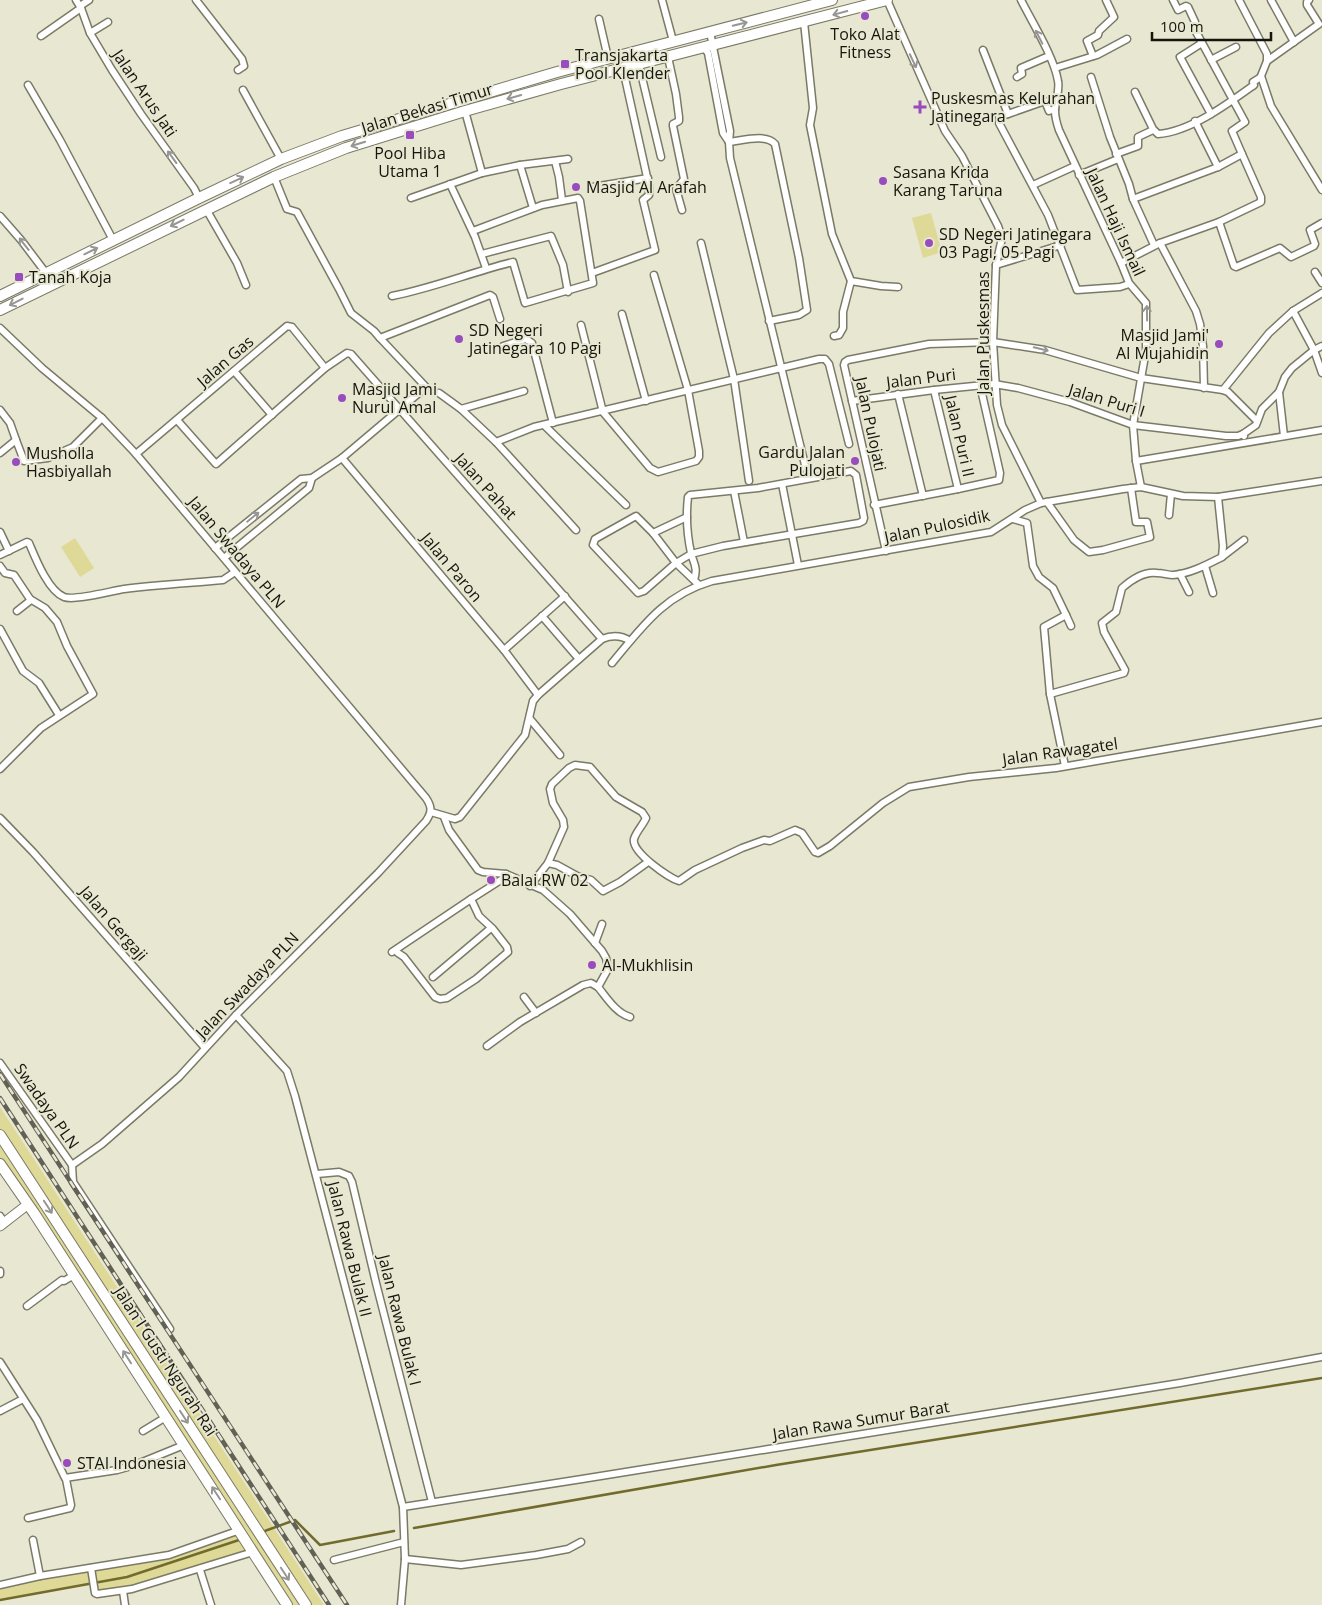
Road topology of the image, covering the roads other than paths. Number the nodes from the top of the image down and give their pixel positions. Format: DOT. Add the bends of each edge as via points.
graph roads {
  1 [pos="89,0"];
  2 [pos="196,0"];
  3 [pos="662,0"];
  4 [pos="832,0"];
  5 [pos="1021,0"];
  6 [pos="1106,0"];
  7 [pos="1173,0"];
  8 [pos="1239,0"];
  9 [pos="1271,0"];
  10 [pos="1309,0"];
  11 [pos="880,1"];
  12 [pos="79,4"];
  13 [pos="599,19"];
  14 [pos="108,22"];
  15 [pos="804,22"];
  16 [pos="1321,27"];
  17 [pos="710,32"];
  18 [pos="90,33"];
  19 [pos="41,36"];
  20 [pos="1127,39"];
  21 [pos="672,41"];
  22 [pos="1294,42"];
  23 [pos="1202,43"];
  24 [pos="708,47"];
  25 [pos="1236,47"];
  26 [pos="983,50"];
  27 [pos="1049,56"];
  28 [pos="1093,56"];
  29 [pos="668,57"];
  30 [pos="608,58"];
  31 [pos="1211,60"];
  32 [pos="1268,61"];
  33 [pos="639,65"];
  34 [pos="1054,68"];
  35 [pos="623,69"];
  36 [pos="238,70"];
  37 [pos="1017,77"];
  38 [pos="1091,77"];
  39 [pos="1261,77"];
  40 [pos="28,86"];
  41 [pos="243,90"];
  42 [pos="1135,92"];
  43 [pos="1233,100"];
  44 [pos="1055,109"];
  45 [pos="465,111"];
  46 [pos="1008,114"];
  47 [pos="1210,114"];
  48 [pos="1195,122"];
  49 [pos="1154,130"];
  50 [pos="728,142"];
  51 [pos="1242,154"];
  52 [pos="1117,156"];
  53 [pos="661,157"];
  54 [pos="281,159"];
  55 [pos="568,159"];
  56 [pos="555,160"];
  57 [pos="520,165"];
  58 [pos="1075,166"];
  59 [pos="1218,167"];
  60 [pos="482,173"];
  61 [pos="1079,175"];
  62 [pos="274,177"];
  63 [pos="648,178"];
  64 [pos="450,184"];
  65 [pos="1033,185"];
  66 [pos="593,187"];
  67 [pos="1322,190"];
  68 [pos="199,198"];
  69 [pos="411,198"];
  70 [pos="1133,199"];
  71 [pos="562,200"];
  72 [pos="532,208"];
  73 [pos="206,209"];
  74 [pos="682,210"];
  75 [pos="0,216"];
  76 [pos="1219,222"];
  77 [pos="1322,223"];
  78 [pos="472,232"];
  79 [pos="113,240"];
  80 [pos="701,243"];
  81 [pos="1157,244"];
  82 [pos="1060,245"];
  83 [pos="482,254"];
  84 [pos="1121,263"];
  85 [pos="996,265"];
  86 [pos="486,268"];
  87 [pos="1315,272"];
  88 [pos="46,273"];
  89 [pos="592,273"];
  90 [pos="654,275"];
  91 [pos="851,281"];
  92 [pos="1322,283"];
  93 [pos="1130,284"];
  94 [pos="246,285"];
  95 [pos="898,287"];
  96 [pos="568,292"];
  97 [pos="1322,293"];
  98 [pos="0,296"];
  99 [pos="392,296"];
  100 [pos="0,310"];
  101 [pos="1293,311"];
  102 [pos="622,314"];
  103 [pos="500,319"];
  104 [pos="769,321"];
  105 [pos="581,325"];
  106 [pos="0,328"];
  107 [pos="834,336"];
  108 [pos="380,338"];
  109 [pos="993,342"];
  110 [pos="503,346"];
  111 [pos="1322,346"];
  112 [pos="1314,350"];
  113 [pos="325,368"];
  114 [pos="780,368"];
  115 [pos="234,371"];
  116 [pos="1322,373"];
  117 [pos="1140,378"];
  118 [pos="734,380"];
  119 [pos="994,384"];
  120 [pos="980,385"];
  121 [pos="1204,388"];
  122 [pos="524,390"];
  123 [pos="688,390"];
  124 [pos="934,390"];
  125 [pos="1223,390"];
  126 [pos="1278,392"];
  127 [pos="439,393"];
  128 [pos="898,394"];
  129 [pos="646,401"];
  130 [pos="852,401"];
  131 [pos="461,409"];
  132 [pos="0,410"];
  133 [pos="400,410"];
  134 [pos="603,412"];
  135 [pos="272,415"];
  136 [pos="102,418"];
  137 [pos="177,420"];
  138 [pos="1257,421"];
  139 [pos="553,423"];
  140 [pos="544,425"];
  141 [pos="1133,425"];
  142 [pos="1322,430"];
  143 [pos="1243,434"];
  144 [pos="1214,435"];
  145 [pos="1284,436"];
  146 [pos="16,440"];
  147 [pos="496,442"];
  148 [pos="1245,443"];
  149 [pos="849,444"];
  150 [pos="1216,448"];
  151 [pos="0,453"];
  152 [pos="136,454"];
  153 [pos="342,458"];
  154 [pos="1136,462"];
  155 [pos="806,469"];
  156 [pos="312,478"];
  157 [pos="749,481"];
  158 [pos="1322,481"];
  159 [pos="782,484"];
  160 [pos="1141,487"];
  161 [pos="1131,488"];
  162 [pos="958,489"];
  163 [pos="734,491"];
  164 [pos="1171,494"];
  165 [pos="922,496"];
  166 [pos="1218,497"];
  167 [pos="1044,503"];
  168 [pos="874,504"];
  169 [pos="626,506"];
  170 [pos="1168,515"];
  171 [pos="687,517"];
  172 [pos="1013,519"];
  173 [pos="576,530"];
  174 [pos="0,532"];
  175 [pos="653,533"];
  176 [pos="792,534"];
  177 [pos="1244,540"];
  178 [pos="744,542"];
  179 [pos="215,548"];
  180 [pos="9,550"];
  181 [pos="886,551"];
  182 [pos="691,554"];
  183 [pos="0,555"];
  184 [pos="1222,557"];
  185 [pos="224,558"];
  186 [pos="676,563"];
  187 [pos="798,565"];
  188 [pos="0,566"];
  189 [pos="1205,566"];
  190 [pos="235,572"];
  191 [pos="1180,574"];
  192 [pos="696,583"];
  193 [pos="1189,592"];
  194 [pos="1213,593"];
  195 [pos="565,596"];
  196 [pos="31,600"];
  197 [pos="18,610"];
  198 [pos="1066,615"];
  199 [pos="542,616"];
  200 [pos="1071,626"];
  201 [pos="0,629"];
  202 [pos="602,639"];
  203 [pos="630,641"];
  204 [pos="504,650"];
  205 [pos="579,659"];
  206 [pos="612,663"];
  207 [pos="1050,694"];
  208 [pos="538,695"];
  209 [pos="59,715"];
  210 [pos="530,719"];
  211 [pos="1322,722"];
  212 [pos="560,754"];
  213 [pos="1065,766"];
  214 [pos="0,770"];
  215 [pos="431,812"];
  216 [pos="444,817"];
  217 [pos="0,818"];
  218 [pos="648,862"];
  219 [pos="548,863"];
  220 [pos="506,874"];
  221 [pos="530,886"];
  222 [pos="471,899"];
  223 [pos="602,924"];
  224 [pos="491,928"];
  225 [pos="595,943"];
  226 [pos="433,977"];
  227 [pos="598,987"];
  228 [pos="524,997"];
  229 [pos="536,1013"];
  230 [pos="236,1015"];
  231 [pos="630,1017"];
  232 [pos="487,1046"];
  233 [pos="206,1048"];
  234 [pos="0,1063"];
  235 [pos="0,1135"];
  236 [pos="0,1164"];
  237 [pos="72,1165"];
  238 [pos="21,1166"];
  239 [pos="7,1174"];
  240 [pos="317,1174"];
  241 [pos="27,1205"];
  242 [pos="2,1221"];
  243 [pos="74,1274"];
  244 [pos="27,1306"];
  245 [pos="170,1329"];
  246 [pos="1322,1358"];
  247 [pos="0,1362"];
  248 [pos="23,1399"];
  249 [pos="0,1411"];
  250 [pos="166,1417"];
  251 [pos="143,1431"];
  252 [pos="184,1446"];
  253 [pos="66,1479"];
  254 [pos="432,1502"];
  255 [pos="403,1507"];
  256 [pos="28,1518"];
  257 [pos="241,1532"];
  258 [pos="33,1540"];
  259 [pos="404,1542"];
  260 [pos="581,1542"];
  261 [pos="252,1549"];
  262 [pos="405,1559"];
  263 [pos="334,1560"];
  264 [pos="92,1569"];
  265 [pos="200,1570"];
  266 [pos="40,1576"];
  267 [pos="0,1585"];
  268 [pos="123,1591"];
  269 [pos="125,1605"];
  270 [pos="211,1605"];
  271 [pos="287,1605"];
  272 [pos="306,1605"];
  273 [pos="400,1605"];
  1 -- 12 [label="street"];
  2 -- 36 [label="street" via="242,59 244,66"];
  3 -- 21 [label="street"];
  17 -- 4 [label="main road, Jalan Bekasi Timur, one-way"];
  27 -- 5 [label="street, Jalan Haji Ismail, one-way"];
  6 -- 28 [label="street" via="1114,17 1098,35 1087,40"];
  7 -- 23 [label="street" via="1178,10 1188,7"];
  8 -- 32 [label="street" via="1268,54"];
  9 -- 22 [label="street"];
  10 -- 16 [label="street" via="1306,3"];
  11 -- 15 [label="main road, Jalan Bekasi Timur, one-way"];
  11 -- 85 [label="street, Jalan Puskesmas, one-way" via="945,131 962,156 998,226 1002,238"];
  12 -- 18 [label="street, Jalan Arus Jati"];
  12 -- 19 [label="street"];
  13 -- 30 [label="street"];
  14 -- 18 [label="street"];
  15 -- 24 [label="main road, Jalan Bekasi Timur"];
  15 -- 91 [label="street" via="813,108 810,118 812,133 832,234"];
  16 -- 22 [label="street"];
  17 -- 21 [label="main road, Jalan Bekasi Timur"];
  17 -- 24 [label="street"];
  68 -- 18 [label="street, Jalan Arus Jati, one-way"];
  20 -- 28 [label="street"];
  21 -- 30 [label="main road, Jalan Bekasi Timur"];
  22 -- 32 [label="street"];
  23 -- 31 [label="street"];
  23 -- 47 [label="street" via="1180,57"];
  24 -- 29 [label="main road, Jalan Bekasi Timur"];
  24 -- 50 [label="street" via="730,131"];
  25 -- 31 [label="street"];
  26 -- 46 [label="street"];
  27 -- 34 [label="street, Jalan Haji Ismail"];
  27 -- 37 [label="street" via="1021,68 1022,74"];
  28 -- 34 [label="street"];
  29 -- 33 [label="main road, Jalan Bekasi Timur"];
  29 -- 74 [label="street" via="680,117 673,126 684,179 676,189"];
  30 -- 54 [label="main road, Jalan Bekasi Timur" via="380,124"];
  31 -- 43 [label="street"];
  32 -- 39 [label="street"];
  33 -- 35 [label="main road, Jalan Bekasi Timur"];
  33 -- 53 [label="street"];
  34 -- 44 [label="street, Jalan Haji Ismail" via="1058,81"];
  35 -- 45 [label="main road, Jalan Bekasi Timur, one-way"];
  35 -- 63 [label="street"];
  38 -- 52 [label="street"];
  39 -- 43 [label="street"];
  39 -- 67 [label="street" via="1271,106"];
  40 -- 79 [label="street"];
  41 -- 54 [label="street"];
  42 -- 49 [label="street"];
  43 -- 47 [label="street"];
  43 -- 51 [label="street" via="1245,122 1232,131"];
  44 -- 46 [label="street" via="1049,111 1045,100"];
  44 -- 58 [label="street, Jalan Haji Ismail" via="1059,130"];
  45 -- 60 [label="street"];
  45 -- 62 [label="main road, Jalan Bekasi Timur, one-way" via="346,148"];
  46 -- 65 [label="street" via="999,118 999,123"];
  47 -- 48 [label="street"];
  48 -- 49 [label="street" via="1169,133 1158,134"];
  48 -- 59 [label="street"];
  49 -- 52 [label="street" via="1138,137 1138,146"];
  50 -- 104 [label="street"];
  50 -- 104 [label="street" via="765,138 774,144 807,310 799,315"];
  51 -- 59 [label="street"];
  51 -- 76 [label="street" via="1262,200"];
  52 -- 61 [label="street"];
  52 -- 70 [label="street"];
  68 -- 54 [label="main road, Jalan Bekasi Timur, one-way"];
  55 -- 56 [label="street"];
  56 -- 57 [label="street"];
  56 -- 71 [label="street"];
  57 -- 60 [label="street"];
  57 -- 72 [label="street"];
  58 -- 61 [label="street, Jalan Haji Ismail"];
  58 -- 65 [label="street"];
  59 -- 70 [label="street"];
  60 -- 64 [label="street"];
  61 -- 84 [label="street, Jalan Haji Ismail"];
  62 -- 73 [label="main road, Jalan Bekasi Timur"];
  62 -- 108 [label="street" via="287,209 297,212 351,313"];
  63 -- 66 [label="street"];
  63 -- 89 [label="street" via="649,194 643,201 655,250"];
  64 -- 69 [label="street"];
  64 -- 78 [label="street"];
  65 -- 82 [label="street"];
  68 -- 79 [label="main road, Jalan Bekasi Timur"];
  70 -- 81 [label="street"];
  71 -- 72 [label="street"];
  71 -- 89 [label="street" via="579,199"];
  72 -- 78 [label="street"];
  73 -- 94 [label="street"];
  73 -- 100 [label="main road, Jalan Bekasi Timur, one-way"];
  88 -- 75 [label="street, one-way"];
  76 -- 77 [label="street" via="1236,268 1280,248 1291,257 1314,246 1310,230"];
  76 -- 81 [label="street"];
  78 -- 83 [label="street"];
  88 -- 79 [label="main road, Jalan Bekasi Timur, one-way"];
  80 -- 118 [label="street"];
  81 -- 84 [label="street"];
  81 -- 121 [label="street" via="1196,311 1203,346"];
  82 -- 85 [label="street"];
  82 -- 93 [label="street" via="1077,290"];
  83 -- 86 [label="street"];
  83 -- 96 [label="street" via="551,236 563,265"];
  84 -- 93 [label="street, Jalan Haji Ismail"];
  85 -- 109 [label="street, Jalan Puskesmas"];
  86 -- 96 [label="street" via="514,262 526,303"];
  86 -- 99 [label="street"];
  87 -- 92 [label="street"];
  88 -- 98 [label="main road, Jalan Bekasi Timur"];
  89 -- 96 [label="street" via="593,283"];
  90 -- 123 [label="street"];
  91 -- 95 [label="street"];
  91 -- 107 [label="street" via="843,312 843,328 839,335"];
  117 -- 93 [label="street, Jalan Haji Ismail, one-way" via="1146,350 1147,307"];
  97 -- 101 [label="street"];
  101 -- 112 [label="street"];
  101 -- 125 [label="street" via="1261,340"];
  102 -- 129 [label="street"];
  103 -- 108 [label="street" via="490,295"];
  104 -- 114 [label="street"];
  105 -- 134 [label="street"];
  106 -- 136 [label="street, Jalan Swadaya PLN"];
  108 -- 133 [label="street" via="426,387"];
  109 -- 117 [label="street, one-way" via="1045,350"];
  109 -- 119 [label="street, Jalan Puskesmas"];
  109 -- 130 [label="street, Jalan Pulojati" via="929,344 848,360 844,365"];
  110 -- 139 [label="street" via="526,339 532,343"];
  111 -- 112 [label="street"];
  112 -- 116 [label="street"];
  112 -- 126 [label="street" via="1292,368"];
  113 -- 115 [label="street, Jalan Gas" via="290,326"];
  113 -- 133 [label="street, Jalan Pahat" via="347,353 354,356"];
  113 -- 135 [label="street"];
  114 -- 118 [label="street"];
  114 -- 149 [label="street" via="825,359"];
  114 -- 155 [label="street"];
  115 -- 135 [label="street"];
  115 -- 137 [label="street, Jalan Gas"];
  117 -- 121 [label="street"];
  117 -- 141 [label="street, Jalan Haji Ismail"];
  118 -- 123 [label="street"];
  118 -- 157 [label="street"];
  119 -- 120 [label="street, Jalan Puri"];
  119 -- 141 [label="street, Jalan Puri I" via="1070,402"];
  119 -- 167 [label="street, Jalan Puskesmas" via="1002,425"];
  120 -- 124 [label="street, Jalan Puri"];
  120 -- 162 [label="street" via="1000,478"];
  121 -- 125 [label="street"];
  122 -- 131 [label="street"];
  123 -- 129 [label="street"];
  123 -- 134 [label="street" via="699,457 692,463 658,472 650,468"];
  124 -- 128 [label="street, Jalan Puri"];
  124 -- 162 [label="street, Jalan Puri II"];
  125 -- 138 [label="street"];
  126 -- 138 [label="street" via="1262,409"];
  126 -- 145 [label="street"];
  127 -- 131 [label="street"];
  128 -- 130 [label="street, Jalan Puri"];
  128 -- 165 [label="street"];
  129 -- 134 [label="street"];
  130 -- 168 [label="street, Jalan Pulojati"];
  131 -- 147 [label="street"];
  132 -- 146 [label="street" via="10,423"];
  133 -- 153 [label="street"];
  133 -- 195 [label="street, Jalan Pahat"];
  134 -- 139 [label="street"];
  135 -- 137 [label="street" via="216,464"];
  136 -- 146 [label="street" via="77,444 48,458 24,461"];
  136 -- 152 [label="street, Jalan Swadaya PLN"];
  137 -- 152 [label="street, Jalan Gas"];
  138 -- 143 [label="street"];
  139 -- 140 [label="street"];
  140 -- 147 [label="street"];
  140 -- 169 [label="street"];
  141 -- 144 [label="street, Jalan Puri I"];
  141 -- 154 [label="street, Jalan Haji Ismail"];
  142 -- 145 [label="street"];
  143 -- 144 [label="street, Jalan Puri I"];
  143 -- 148 [label="street"];
  144 -- 150 [label="street"];
  145 -- 148 [label="street"];
  146 -- 151 [label="street"];
  147 -- 173 [label="street"];
  148 -- 150 [label="street"];
  150 -- 154 [label="street"];
  152 -- 179 [label="street, Jalan Swadaya PLN"];
  153 -- 156 [label="street"];
  153 -- 204 [label="street, Jalan Paron"];
  154 -- 160 [label="street, Jalan Haji Ismail"];
  179 -- 156 [label="street, one-way" via="301,479"];
  156 -- 185 [label="street" via="309,488"];
  158 -- 166 [label="street, Jalan Pulosidik"];
  159 -- 163 [label="street"];
  159 -- 176 [label="street"];
  159 -- 176 [label="street" via="851,472 856,475 863,521"];
  160 -- 161 [label="street, Jalan Pulosidik"];
  160 -- 164 [label="street, Jalan Pulosidik"];
  161 -- 167 [label="street, Jalan Pulosidik"];
  161 -- 167 [label="street, Jalan Puskesmas" via="1136,522 1147,522 1150,537 1103,550 1089,552 1074,540"];
  162 -- 165 [label="street"];
  163 -- 171 [label="street" via="690,495"];
  163 -- 178 [label="street"];
  164 -- 166 [label="street, Jalan Pulosidik"];
  164 -- 170 [label="street"];
  165 -- 168 [label="street"];
  166 -- 184 [label="street"];
  167 -- 172 [label="street, Jalan Pulosidik"];
  168 -- 181 [label="street, Jalan Pulojati"];
  171 -- 175 [label="street"];
  171 -- 182 [label="street"];
  172 -- 181 [label="street, Jalan Pulosidik" via="991,532"];
  172 -- 198 [label="street" via="1027,523 1033,566 1039,577 1053,588"];
  174 -- 180 [label="street"];
  175 -- 186 [label="street"];
  175 -- 186 [label="street" via="633,516 595,539 593,545 638,593"];
  176 -- 178 [label="street"];
  176 -- 187 [label="street"];
  177 -- 184 [label="street"];
  178 -- 182 [label="street"];
  179 -- 185 [label="street, Jalan Swadaya PLN"];
  180 -- 183 [label="street"];
  180 -- 190 [label="street" via="29,543 50,584 64,597 223,580"];
  181 -- 187 [label="street, Jalan Pulosidik"];
  182 -- 186 [label="street"];
  182 -- 192 [label="street" via="696,567"];
  184 -- 189 [label="street"];
  185 -- 190 [label="street, Jalan Swadaya PLN"];
  186 -- 192 [label="street"];
  187 -- 192 [label="street, Jalan Pulosidik"];
  188 -- 196 [label="street" via="5,573 14,575"];
  189 -- 191 [label="street"];
  189 -- 194 [label="street"];
  190 -- 215 [label="street, Jalan Swadaya PLN" via="426,798"];
  191 -- 193 [label="street"];
  191 -- 207 [label="street" via="1144,574 1124,586 1116,612 1102,623 1124,673"];
  192 -- 203 [label="street, Jalan Pulosidik" via="650,616"];
  195 -- 199 [label="street"];
  195 -- 202 [label="street, Jalan Pahat"];
  196 -- 197 [label="street"];
  196 -- 209 [label="street" via="46,608 57,622 92,693"];
  198 -- 200 [label="street"];
  198 -- 207 [label="street" via="1044,626"];
  199 -- 204 [label="street"];
  199 -- 205 [label="street"];
  201 -- 209 [label="street" via="23,671 39,682"];
  202 -- 203 [label="street" via="621,636"];
  202 -- 205 [label="street"];
  203 -- 206 [label="street, Jalan Pulosidik"];
  204 -- 208 [label="street, Jalan Paron"];
  205 -- 208 [label="street"];
  207 -- 213 [label="street"];
  208 -- 210 [label="street" via="533,701"];
  209 -- 214 [label="street" via="41,728"];
  210 -- 212 [label="street"];
  210 -- 216 [label="street" via="525,734 462,815 455,819"];
  211 -- 213 [label="street, Jalan Rawagatel"];
  213 -- 218 [label="street, Jalan Rawagatel" via="909,787 883,803 822,852 816,853 802,833 796,830 742,848 679,881"];
  215 -- 216 [label="street"];
  215 -- 230 [label="street, Jalan Swadaya PLN" via="378,873"];
  216 -- 220 [label="street" via="449,830 478,870"];
  217 -- 233 [label="street, Jalan Gergaji"];
  218 -- 219 [label="street" via="603,891 591,880"];
  218 -- 219 [label="street" via="634,843 646,818 643,813 616,797 590,767 575,765 550,789 553,804 564,823"];
  219 -- 221 [label="street"];
  220 -- 221 [label="street"];
  220 -- 222 [label="street"];
  221 -- 225 [label="street" via="552,897"];
  222 -- 224 [label="street" via="479,916"];
  222 -- 224 [label="street" via="395,952 404,957 435,997 448,998 508,952"];
  223 -- 225 [label="street"];
  224 -- 226 [label="street"];
  225 -- 227 [label="street" via="608,966"];
  227 -- 229 [label="street" via="591,983 583,985"];
  227 -- 231 [label="street" via="616,1009"];
  228 -- 229 [label="street"];
  229 -- 232 [label="street"];
  230 -- 233 [label="street, Jalan Swadaya PLN"];
  230 -- 240 [label="street, Jalan Rawa Bulak II" via="287,1072"];
  233 -- 237 [label="street, Jalan Swadaya PLN" via="153,1101"];
  234 -- 237 [label="street, Swadaya PLN"];
  235 -- 238 [label="main road, Jalan I Gusti Ngurah Rai"];
  236 -- 239 [label="main road, Jalan I Gusti Ngurah Rai"];
  237 -- 245 [label="street" via="73,1182"];
  238 -- 239 [label="main road"];
  238 -- 272 [label="main road, Jalan I Gusti Ngurah Rai, one-way"];
  239 -- 241 [label="main road, Jalan I Gusti Ngurah Rai"];
  240 -- 254 [label="street, Jalan Rawa Bulak I" via="340,1172 349,1176 352,1182"];
  240 -- 255 [label="street, Jalan Rawa Bulak II"];
  241 -- 242 [label="street"];
  241 -- 243 [label="main road, Jalan I Gusti Ngurah Rai"];
  243 -- 244 [label="street"];
  250 -- 243 [label="main road, Jalan I Gusti Ngurah Rai, one-way"];
  246 -- 254 [label="street, Jalan Rawa Sumur Barat"];
  247 -- 248 [label="street"];
  248 -- 249 [label="street"];
  248 -- 253 [label="street"];
  250 -- 251 [label="street"];
  250 -- 252 [label="main road, Jalan I Gusti Ngurah Rai"];
  252 -- 253 [label="street" via="126,1468"];
  257 -- 252 [label="main road, Jalan I Gusti Ngurah Rai, one-way"];
  253 -- 256 [label="street" via="70,1508"];
  254 -- 255 [label="street, Jalan Rawa Sumur Barat"];
  255 -- 259 [label="street, Jalan Rawa Bulak II"];
  257 -- 261 [label="main road, Jalan I Gusti Ngurah Rai"];
  257 -- 264 [label="street" via="171,1554"];
  258 -- 266 [label="street"];
  259 -- 262 [label="street, Jalan Rawa Bulak II"];
  259 -- 263 [label="street"];
  260 -- 262 [label="street" via="568,1549 536,1556 461,1565"];
  261 -- 265 [label="street"];
  261 -- 271 [label="main road, Jalan I Gusti Ngurah Rai"];
  262 -- 273 [label="street, Jalan Rawa Bulak II"];
  264 -- 266 [label="street"];
  264 -- 268 [label="street" via="95,1593"];
  265 -- 268 [label="street"];
  265 -- 270 [label="street"];
  266 -- 267 [label="street"];
  268 -- 269 [label="street"];
}
